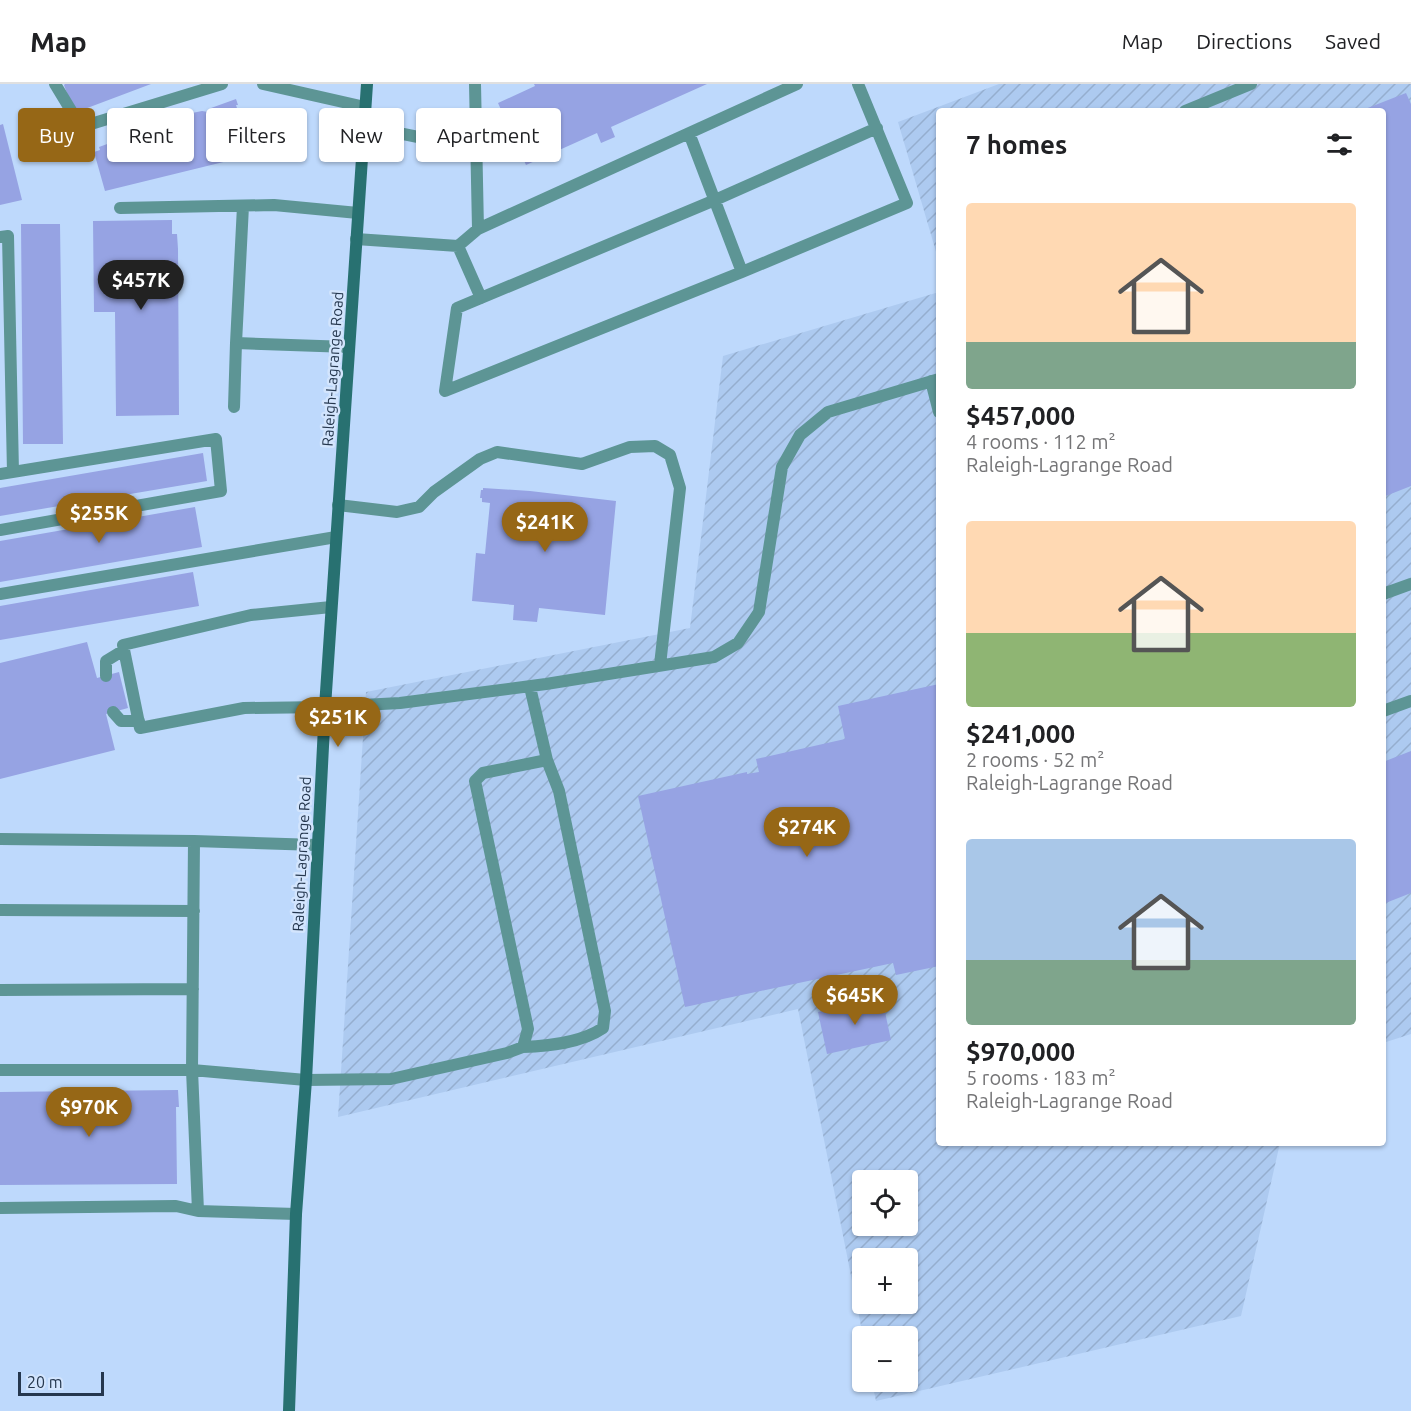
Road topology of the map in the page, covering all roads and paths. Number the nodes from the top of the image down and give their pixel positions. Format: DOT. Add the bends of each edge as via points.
graph roads {
  1 [pos="55,84"];
  2 [pos="222,84"];
  3 [pos="367,84"];
  4 [pos="475,84"];
  5 [pos="797,84"];
  6 [pos="858,84"];
  7 [pos="1251,84"];
  8 [pos="270,85"];
  9 [pos="365,107"];
  10 [pos="476,108"];
  11 [pos="1192,108"];
  12 [pos="877,128"];
  13 [pos="689,133"];
  14 [pos="362,162"];
  15 [pos="477,162"];
  16 [pos="715,200"];
  17 [pos="243,206"];
  18 [pos="120,208"];
  19 [pos="358,213"];
  20 [pos="478,229"];
  21 [pos="0,237"];
  22 [pos="356,239"];
  23 [pos="458,246"];
  24 [pos="742,272"];
  25 [pos="481,298"];
  26 [pos="236,343"];
  27 [pos="349,347"];
  28 [pos="935,380"];
  29 [pos="234,407"];
  30 [pos="13,472"];
  31 [pos="0,474"];
  32 [pos="338,505"];
  33 [pos="0,530"];
  34 [pos="336,537"];
  35 [pos="1411,584"];
  36 [pos="1386,593"];
  37 [pos="0,594"];
  38 [pos="331,607"];
  39 [pos="124,650"];
  40 [pos="660,665"];
  41 [pos="106,676"];
  42 [pos="530,687"];
  43 [pos="1411,701"];
  44 [pos="325,707"];
  45 [pos="1386,710"];
  46 [pos="113,711"];
  47 [pos="139,721"];
  48 [pos="547,760"];
  49 [pos="0,839"];
  50 [pos="194,841"];
  51 [pos="317,845"];
  52 [pos="0,910"];
  53 [pos="194,911"];
  54 [pos="193,989"];
  55 [pos="0,990"];
  56 [pos="523,1047"];
  57 [pos="0,1070"];
  58 [pos="192,1070"];
  59 [pos="306,1080"];
  60 [pos="0,1208"];
  61 [pos="198,1211"];
  62 [pos="296,1214"];
  63 [pos="289,1411"];
  1 -- 2 [label="lane" via="81,127"];
  3 -- 9 [label="main road, Raleigh-Lagrange Road"];
  4 -- 10 [label="lane"];
  5 -- 13 [label="lane"];
  6 -- 12 [label="lane"];
  7 -- 11 [label="lane"];
  8 -- 9 [label="lane"];
  12 -- 16 [label="lane"];
  12 -- 24 [label="lane" via="907,203"];
  13 -- 16 [label="lane"];
  13 -- 20 [label="lane"];
  14 -- 19 [label="main road, Raleigh-Lagrange Road"];
  15 -- 20 [label="lane"];
  16 -- 24 [label="lane"];
  16 -- 25 [label="lane"];
  17 -- 18 [label="lane"];
  17 -- 19 [label="lane"];
  17 -- 26 [label="lane"];
  19 -- 22 [label="main road, Raleigh-Lagrange Road"];
  20 -- 23 [label="lane"];
  21 -- 30 [label="lane" via="8,236"];
  22 -- 23 [label="lane"];
  22 -- 27 [label="main road, Raleigh-Lagrange Road"];
  23 -- 25 [label="lane"];
  24 -- 25 [label="lane" via="445,391 457,308"];
  26 -- 27 [label="lane"];
  26 -- 29 [label="lane"];
  27 -- 32 [label="main road, Raleigh-Lagrange Road"];
  28 -- 40 [label="lane" via="828,412 800,435 782,467 759,612 738,643 714,657"];
  30 -- 31 [label="lane"];
  30 -- 33 [label="lane" via="216,439 221,491"];
  32 -- 34 [label="main road, Raleigh-Lagrange Road"];
  32 -- 40 [label="lane" via="397,512 419,507 434,492 497,452 582,464 630,447 655,446 670,455 680,488"];
  34 -- 37 [label="lane"];
  34 -- 38 [label="main road, Raleigh-Lagrange Road"];
  35 -- 36 [label="lane"];
  38 -- 39 [label="lane" via="251,615 123,645"];
  38 -- 44 [label="main road, Raleigh-Lagrange Road"];
  39 -- 41 [label="lane" via="106,661"];
  39 -- 47 [label="lane"];
  40 -- 42 [label="lane"];
  42 -- 44 [label="lane" via="400,703"];
  42 -- 48 [label="lane"];
  43 -- 45 [label="lane"];
  44 -- 47 [label="lane" via="244,708 140,728"];
  44 -- 51 [label="main road, Raleigh-Lagrange Road"];
  46 -- 47 [label="lane" via="121,721"];
  48 -- 56 [label="lane" via="483,773 475,781 528,1029"];
  48 -- 56 [label="lane" via="559,791 605,1011 603,1028 593,1035"];
  49 -- 50 [label="lane"];
  50 -- 51 [label="lane"];
  50 -- 53 [label="lane"];
  51 -- 59 [label="main road, Raleigh-Lagrange Road"];
  52 -- 53 [label="lane"];
  53 -- 54 [label="lane"];
  54 -- 55 [label="lane"];
  54 -- 58 [label="lane"];
  56 -- 59 [label="lane" via="391,1079"];
  57 -- 58 [label="lane"];
  58 -- 59 [label="lane"];
  58 -- 61 [label="lane"];
  59 -- 62 [label="main road, Raleigh-Lagrange Road"];
  60 -- 61 [label="lane" via="176,1206"];
  61 -- 62 [label="lane"];
  62 -- 63 [label="main road, Raleigh-Lagrange Road"];
}
